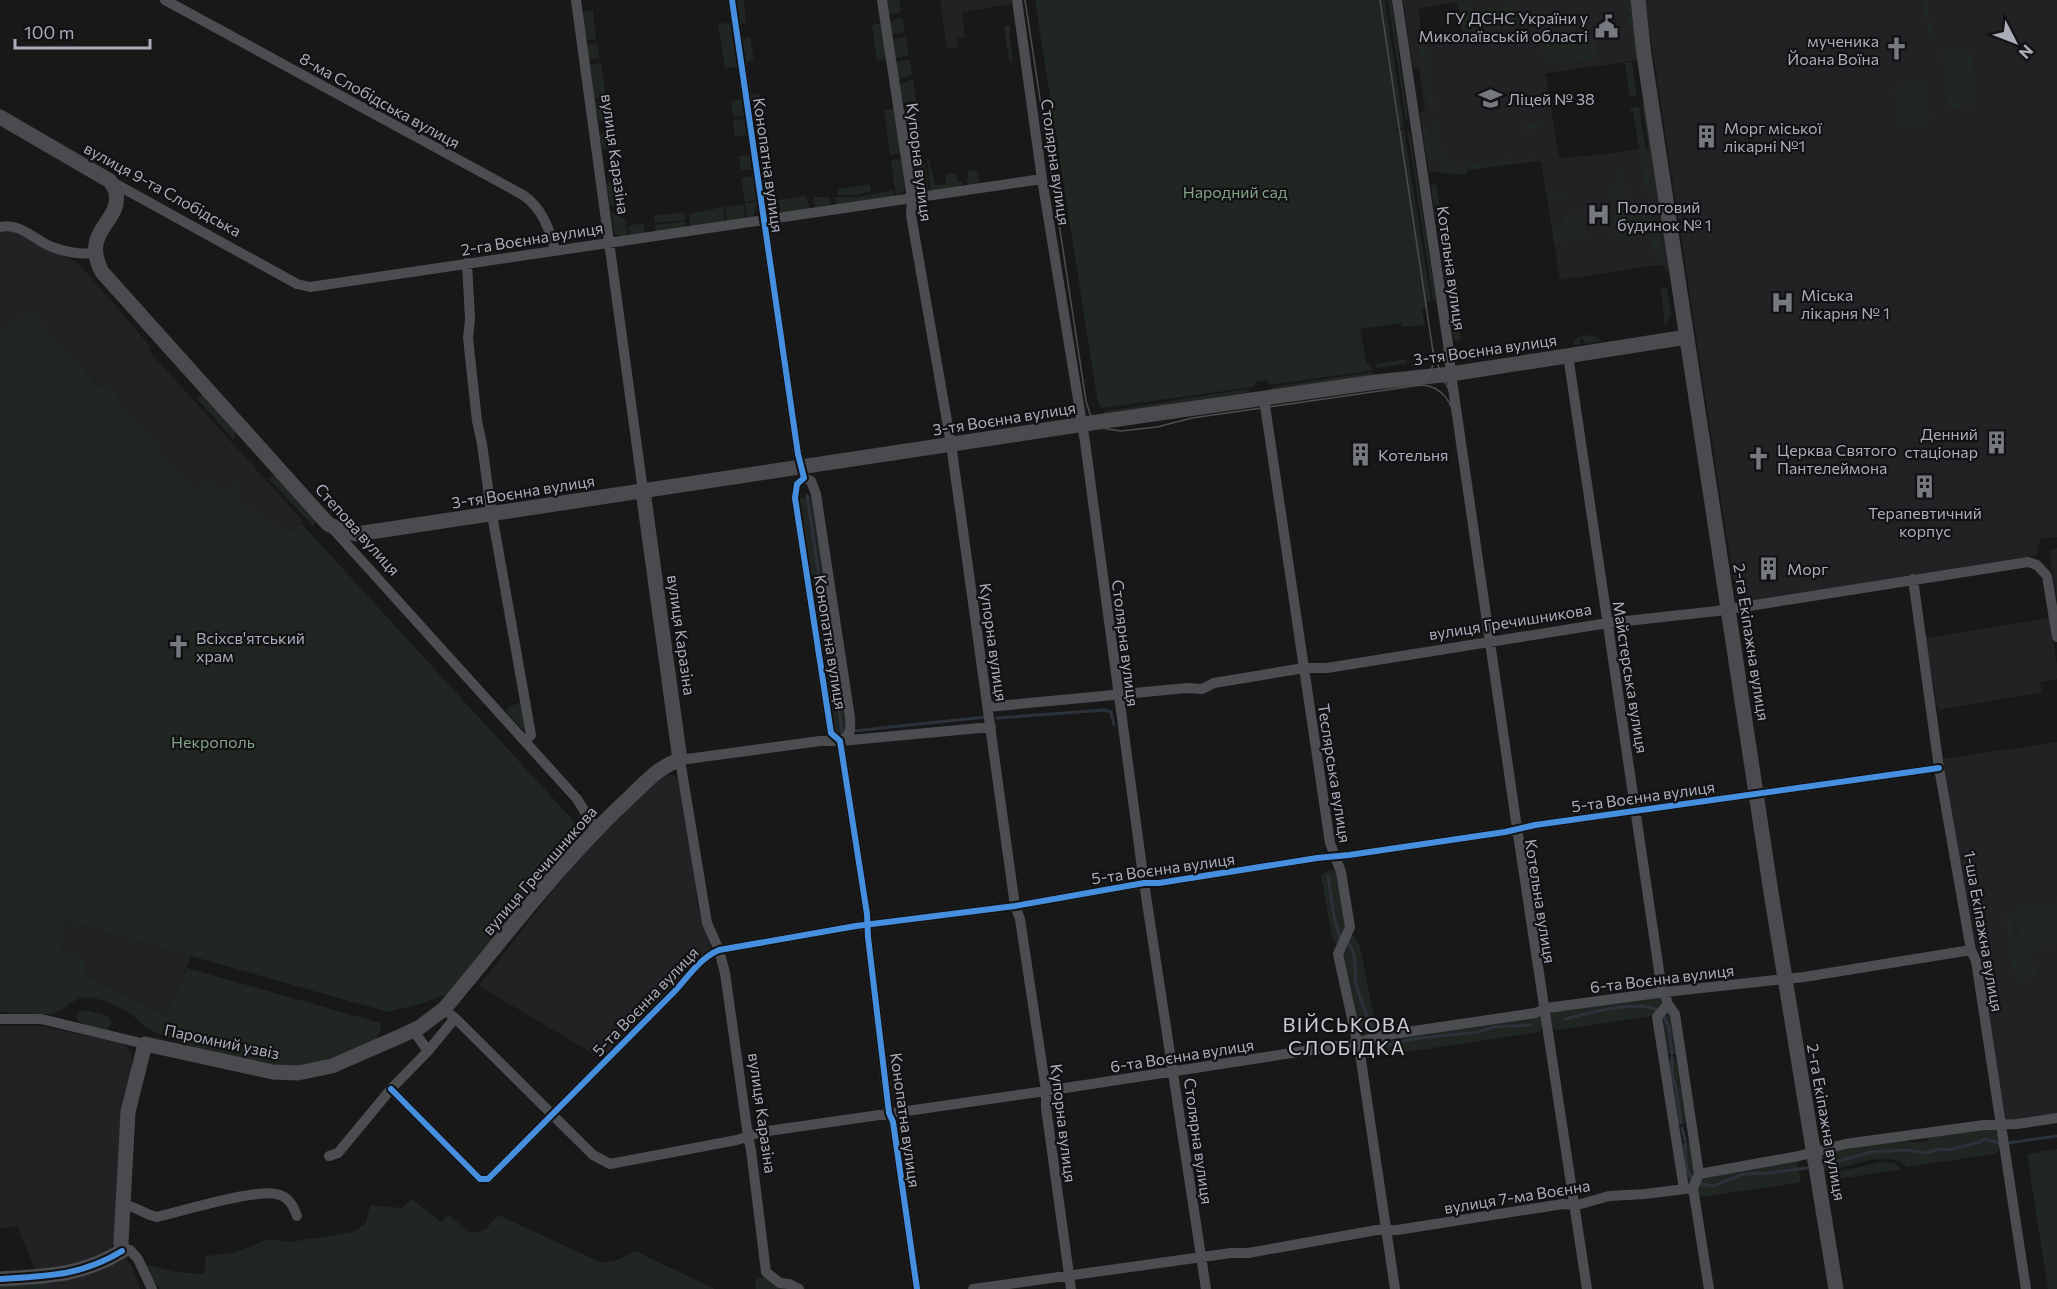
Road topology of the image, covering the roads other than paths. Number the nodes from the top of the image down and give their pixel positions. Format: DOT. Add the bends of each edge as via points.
graph roads {
  1 [pos="165,0"];
  2 [pos="576,0"];
  3 [pos="732,0"];
  4 [pos="882,0"];
  5 [pos="1017,0"];
  6 [pos="1397,0"];
  7 [pos="1638,0"];
  8 [pos="0,117"];
  9 [pos="1042,179"];
  10 [pos="110,181"];
  11 [pos="912,198"];
  12 [pos="763,220"];
  13 [pos="0,227"];
  14 [pos="610,242"];
  15 [pos="555,250"];
  16 [pos="94,253"];
  17 [pos="467,263"];
  18 [pos="310,287"];
  19 [pos="1687,337"];
  20 [pos="1568,355"];
  21 [pos="1451,374"];
  22 [pos="1264,399"];
  23 [pos="1082,424"];
  24 [pos="951,444"];
  25 [pos="802,472"];
  26 [pos="644,490"];
  27 [pos="492,513"];
  28 [pos="328,524"];
  29 [pos="1913,579"];
  30 [pos="1729,609"];
  31 [pos="1608,623"];
  32 [pos="2057,637"];
  33 [pos="1489,642"];
  34 [pos="1304,668"];
  35 [pos="1118,694"];
  36 [pos="988,707"];
  37 [pos="991,727"];
  38 [pos="525,741"];
  39 [pos="840,741"];
  40 [pos="680,760"];
  41 [pos="1939,768"];
  42 [pos="1756,795"];
  43 [pos="1637,810"];
  44 [pos="597,827"];
  45 [pos="1517,828"];
  46 [pos="1335,856"];
  47 [pos="1144,883"];
  48 [pos="1015,906"];
  49 [pos="867,924"];
  50 [pos="719,950"];
  51 [pos="1971,950"];
  52 [pos="1786,979"];
  53 [pos="1665,992"];
  54 [pos="1668,1004"];
  55 [pos="1544,1009"];
  56 [pos="450,1014"];
  57 [pos="0,1019"];
  58 [pos="408,1032"];
  59 [pos="1357,1043"];
  60 [pos="144,1044"];
  61 [pos="428,1051"];
  62 [pos="1174,1071"];
  63 [pos="391,1089"];
  64 [pos="1046,1091"];
  65 [pos="889,1113"];
  66 [pos="553,1114"];
  67 [pos="2057,1118"];
  68 [pos="2001,1124"];
  69 [pos="748,1136"];
  70 [pos="1813,1152"];
  71 [pos="329,1156"];
  72 [pos="1699,1174"];
  73 [pos="1688,1188"];
  74 [pos="124,1205"];
  75 [pos="1575,1205"];
  76 [pos="297,1216"];
  77 [pos="1386,1230"];
  78 [pos="122,1251"];
  79 [pos="1202,1257"];
  80 [pos="1070,1276"];
  81 [pos="0,1279"];
  82 [pos="152,1289"];
  83 [pos="799,1289"];
  84 [pos="916,1289"];
  85 [pos="973,1289"];
  86 [pos="1071,1289"];
  87 [pos="1206,1289"];
  88 [pos="1395,1289"];
  89 [pos="1587,1289"];
  90 [pos="1709,1289"];
  91 [pos="1836,1289"];
  92 [pos="2026,1289"];
  1 -- 15 [label="street, 8-ма Слобідська вулиця" via="523,195 549,225"];
  2 -- 14 [label="street, вулиця Каразіна"];
  3 -- 12 [label="street, Конопатна вулиця"];
  4 -- 11 [label="street, Купорна вулиця"];
  5 -- 9 [label="street, Столярна вулиця"];
  6 -- 21 [label="street, Котельна вулиця"];
  7 -- 19 [label="main road, 2-га Екіпажна вулиця"];
  8 -- 10 [label="main road, вулиця 9-та Слобідська"];
  9 -- 11 [label="street, 2-га Воєнна вулиця"];
  9 -- 23 [label="street, Столярна вулиця"];
  10 -- 16 [label="main road" via="116,192 116,206"];
  10 -- 18 [label="street, вулиця 9-та Слобідська" via="297,284"];
  11 -- 12 [label="street, 2-га Воєнна вулиця"];
  11 -- 24 [label="street, Купорна вулиця" via="911,215"];
  12 -- 14 [label="street, 2-га Воєнна вулиця"];
  12 -- 25 [label="street, Конопатна вулиця"];
  13 -- 16 [label="street" via="22,229 68,252"];
  14 -- 15 [label="street, 2-га Воєнна вулиця"];
  14 -- 26 [label="street, вулиця Каразіна"];
  15 -- 17 [label="street, 2-га Воєнна вулиця"];
  16 -- 28 [label="main road, Степова вулиця" via="102,272"];
  17 -- 18 [label="street, 2-га Воєнна вулиця"];
  17 -- 27 [label="street" via="468,338"];
  19 -- 20 [label="main road, 3-тя Воєнна вулиця"];
  19 -- 30 [label="main road, 2-га Екіпажна вулиця"];
  20 -- 21 [label="main road, 3-тя Воєнна вулиця"];
  20 -- 31 [label="street, Майстерська вулиця"];
  21 -- 22 [label="main road, 3-тя Воєнна вулиця"];
  21 -- 33 [label="street, Котельна вулиця"];
  22 -- 23 [label="main road, 3-тя Воєнна вулиця"];
  22 -- 34 [label="street, Теслярська вулиця"];
  23 -- 24 [label="main road, 3-тя Воєнна вулиця"];
  23 -- 35 [label="street, Столярна вулиця"];
  24 -- 25 [label="main road, 3-тя Воєнна вулиця"];
  24 -- 36 [label="street, Купорна вулиця"];
  25 -- 26 [label="main road, 3-тя Воєнна вулиця"];
  25 -- 39 [label="street, Конопатна вулиця" via="795,498 831,733"];
  25 -- 39 [label="street, Конопатна вулиця" via="816,494 850,718 851,731"];
  26 -- 27 [label="main road, 3-тя Воєнна вулиця"];
  26 -- 40 [label="main road, вулиця Каразіна"];
  27 -- 28 [label="main road, 3-тя Воєнна вулиця" via="357,534"];
  27 -- 38 [label="street" via="531,735"];
  28 -- 38 [label="street, Степова вулиця"];
  29 -- 30 [label="street, вулиця Гречишникова"];
  29 -- 32 [label="street, вулиця Гречишникова" via="2028,562 2037,565 2047,576"];
  29 -- 41 [label="street, 1-ша Екіпажна вулиця"];
  30 -- 31 [label="street, вулиця Гречишникова"];
  30 -- 42 [label="main road, 2-га Екіпажна вулиця"];
  31 -- 33 [label="street, вулиця Гречишникова"];
  31 -- 43 [label="street, Майстерська вулиця"];
  33 -- 34 [label="street, вулиця Гречишникова" via="1328,668"];
  33 -- 45 [label="street, Котельна вулиця"];
  34 -- 35 [label="street, вулиця Гречишникова" via="1214,683 1202,689"];
  34 -- 46 [label="street, Теслярська вулиця"];
  35 -- 36 [label="street, вулиця Гречишникова"];
  35 -- 47 [label="street, Столярна вулиця"];
  36 -- 37 [label="street, Купорна вулиця"];
  37 -- 39 [label="street, вулиця Гречишникова"];
  37 -- 48 [label="street, Купорна вулиця"];
  38 -- 44 [label="street, Степова вулиця"];
  39 -- 40 [label="street, вулиця Гречишникова"];
  39 -- 49 [label="street, Конопатна вулиця"];
  40 -- 44 [label="main road, вулиця Гречишникова" via="656,773"];
  40 -- 50 [label="street, вулиця Каразіна" via="707,923"];
  41 -- 42 [label="street, 5-та Воєнна вулиця"];
  41 -- 51 [label="street, 1-ша Екіпажна вулиця"];
  42 -- 43 [label="street, 5-та Воєнна вулиця"];
  42 -- 52 [label="main road, 2-га Екіпажна вулиця"];
  43 -- 45 [label="street, 5-та Воєнна вулиця"];
  43 -- 53 [label="street, Майстерська вулиця"];
  44 -- 56 [label="main road, вулиця Гречишникова"];
  45 -- 46 [label="street, 5-та Воєнна вулиця"];
  45 -- 55 [label="street, Котельна вулиця"];
  46 -- 47 [label="street, 5-та Воєнна вулиця"];
  46 -- 59 [label="street, Теслярська вулиця" via="1350,927 1338,954"];
  47 -- 48 [label="street, 5-та Воєнна вулиця"];
  47 -- 62 [label="street, Столярна вулиця"];
  48 -- 49 [label="street, 5-та Воєнна вулиця"];
  48 -- 64 [label="street, Купорна вулиця"];
  49 -- 50 [label="street, 5-та Воєнна вулиця"];
  49 -- 65 [label="street, Конопатна вулиця"];
  50 -- 66 [label="street, 5-та Воєнна вулиця" via="702,961"];
  50 -- 69 [label="street, вулиця Каразіна"];
  51 -- 52 [label="street, 6-та Воєнна вулиця"];
  51 -- 68 [label="street, 1-ша Екіпажна вулиця" via="1976,961"];
  52 -- 53 [label="street, 6-та Воєнна вулиця"];
  52 -- 70 [label="main road, 2-га Екіпажна вулиця"];
  53 -- 54 [label="street, Майстерська вулиця"];
  53 -- 55 [label="street, 6-та Воєнна вулиця"];
  54 -- 72 [label="street, Майстерська вулиця" via="1675,1014"];
  54 -- 73 [label="street" via="1657,1017"];
  55 -- 59 [label="street, 6-та Воєнна вулиця"];
  55 -- 75 [label="street, Котельна вулиця"];
  56 -- 58 [label="main road, вулиця Гречишникова"];
  56 -- 61 [label="street, вулиця Гречишникова"];
  56 -- 66 [label="street, 6-та Воєнна вулиця"];
  57 -- 60 [label="street" via="41,1019"];
  58 -- 60 [label="main road, Паромний узвіз" via="332,1066 298,1073 273,1072"];
  58 -- 61 [label="street"];
  59 -- 62 [label="street, 6-та Воєнна вулиця"];
  59 -- 77 [label="street, Теслярська вулиця"];
  60 -- 74 [label="main road, Паромний узвіз" via="128,1112"];
  61 -- 63 [label="street, вулиця Гречишникова"];
  62 -- 64 [label="street, 6-та Воєнна вулиця"];
  62 -- 79 [label="street, Столярна вулиця"];
  63 -- 66 [label="street, 5-та Воєнна вулиця" via="483,1180 492,1177"];
  63 -- 71 [label="street, вулиця Гречишникова" via="338,1153"];
  64 -- 65 [label="street, 6-та Воєнна вулиця"];
  64 -- 80 [label="street, Купорна вулиця"];
  65 -- 69 [label="street, 6-та Воєнна вулиця"];
  65 -- 84 [label="street, Конопатна вулиця"];
  66 -- 69 [label="street, 6-та Воєнна вулиця" via="593,1155 610,1164"];
  67 -- 68 [label="street"];
  68 -- 70 [label="street" via="1845,1144"];
  68 -- 92 [label="street, 1-ша Екіпажна вулиця"];
  69 -- 83 [label="street, вулиця Каразіна" via="766,1272 780,1283"];
  70 -- 72 [label="street"];
  70 -- 91 [label="main road, 2-га Екіпажна вулиця"];
  72 -- 73 [label="street"];
  73 -- 75 [label="street, вулиця 7-ма Воєнна" via="1609,1196"];
  73 -- 90 [label="street"];
  74 -- 76 [label="street" via="157,1217 262,1193 288,1198"];
  74 -- 78 [label="main road, Паромний узвіз"];
  75 -- 77 [label="street, вулиця 7-ма Воєнна"];
  75 -- 89 [label="street, Котельна вулиця"];
  77 -- 79 [label="street, вулиця 7-ма Воєнна"];
  77 -- 88 [label="street, Теслярська вулиця"];
  78 -- 81 [label="main road" via="85,1269 59,1275"];
  78 -- 82 [label="street" via="130,1250 138,1259"];
  79 -- 80 [label="street, вулиця 7-ма Воєнна"];
  79 -- 87 [label="street, Столярна вулиця"];
  80 -- 85 [label="street, вулиця 7-ма Воєнна"];
  80 -- 86 [label="street, Купорна вулиця"];
}
